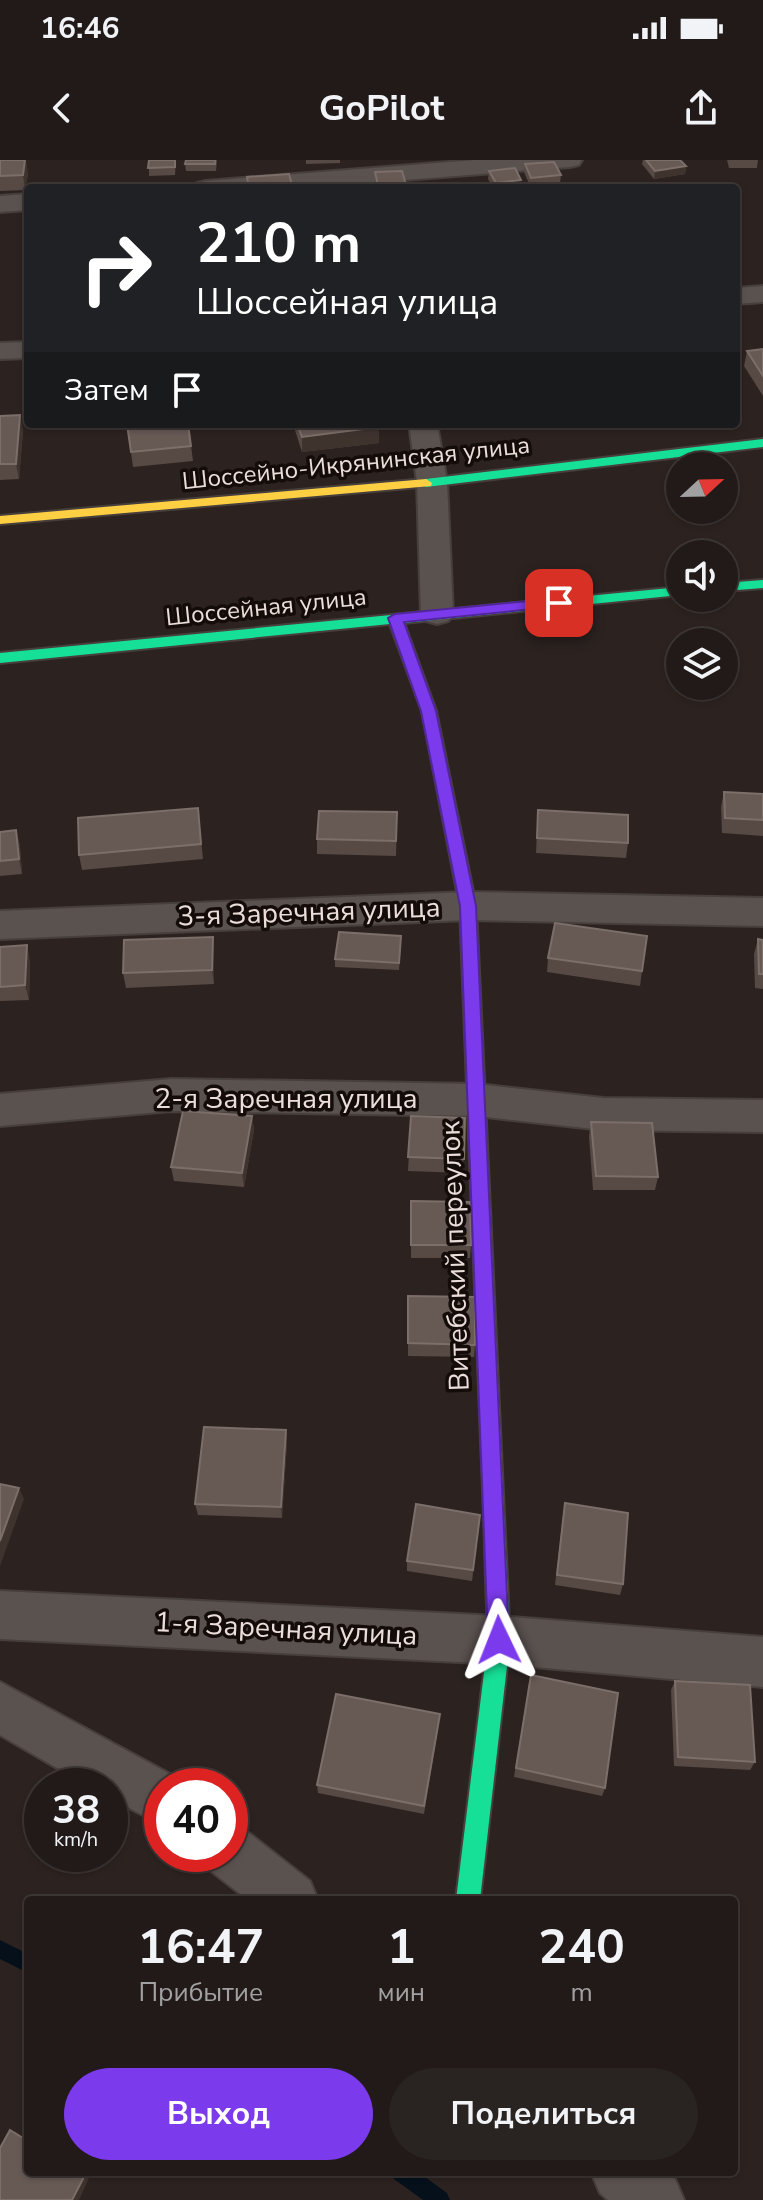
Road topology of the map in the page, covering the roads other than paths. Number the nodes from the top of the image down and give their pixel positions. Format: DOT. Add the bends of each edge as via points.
graph roads {
  1 [pos="570,160"];
  2 [pos="444,179"];
  3 [pos="312,184"];
  4 [pos="24,202"];
  5 [pos="0,204"];
  6 [pos="763,294"];
  7 [pos="740,296"];
  8 [pos="24,350"];
  9 [pos="0,351"];
  10 [pos="424,428"];
  11 [pos="763,443"];
  12 [pos="432,482"];
  13 [pos="0,520"];
  14 [pos="763,584"];
  15 [pos="738,586"];
  16 [pos="666,592"];
  17 [pos="437,614"];
  18 [pos="395,618"];
  19 [pos="0,658"];
  20 [pos="468,906"];
  21 [pos="763,912"];
  22 [pos="0,925"];
  23 [pos="477,1100"];
  24 [pos="0,1110"];
  25 [pos="763,1116"];
  26 [pos="0,1615"];
  27 [pos="499,1640"];
  28 [pos="763,1662"];
  29 [pos="0,1707"];
  30 [pos="144,1789"];
  31 [pos="248,1866"];
  32 [pos="286,1896"];
  33 [pos="468,1896"];
  34 [pos="626,2176"];
  35 [pos="654,2200"];
  1 -- 2 [label="street"];
  2 -- 3 [label="street"];
  4 -- 5 [label="street"];
  6 -- 7 [label="street"];
  8 -- 9 [label="street"];
  10 -- 12 [label="street"];
  11 -- 12 [label="street, Шоссейно-Икрянинская улица"];
  12 -- 13 [label="street, Шоссейно-Икрянинская улица"];
  12 -- 17 [label="street"];
  14 -- 15 [label="street"];
  16 -- 17 [label="street, Шоссейная улица"];
  17 -- 18 [label="street, Шоссейная улица"];
  18 -- 19 [label="street, Шоссейная улица"];
  18 -- 20 [label="street, Витебский переулок" via="429,711"];
  20 -- 21 [label="street, 3-я Заречная улица"];
  20 -- 22 [label="street, 3-я Заречная улица"];
  20 -- 23 [label="street, Витебский переулок"];
  23 -- 24 [label="street, 2-я Заречная улица" via="171,1095"];
  23 -- 25 [label="street, 2-я Заречная улица" via="603,1114"];
  23 -- 27 [label="street, Витебский переулок"];
  26 -- 27 [label="street, 1-я Заречная улица"];
  27 -- 28 [label="street, 1-я Заречная улица"];
  27 -- 33 [label="street, Витебский переулок"];
  29 -- 30 [label="street"];
  31 -- 32 [label="street"];
  34 -- 35 [label="street"];
}
